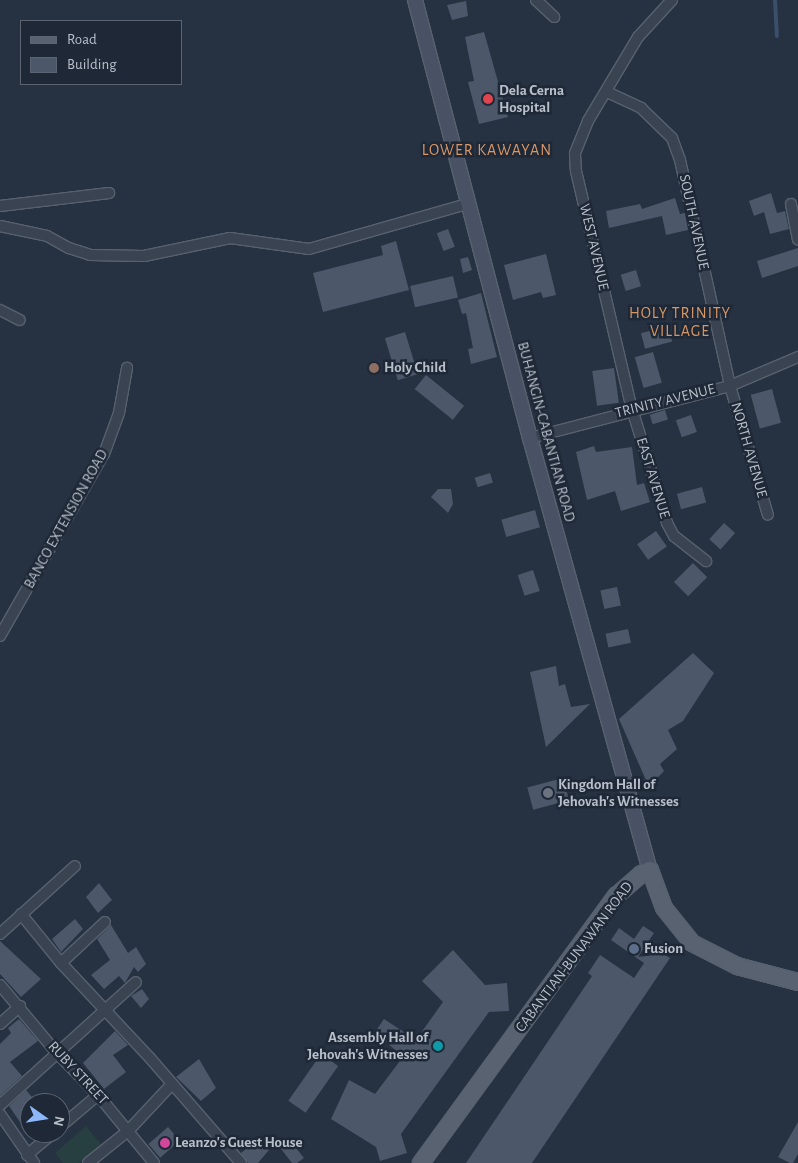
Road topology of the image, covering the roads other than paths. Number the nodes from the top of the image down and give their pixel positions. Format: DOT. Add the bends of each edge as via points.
graph roads {
  1 [pos="415,0"];
  2 [pos="536,0"];
  3 [pos="672,0"];
  4 [pos="554,16"];
  5 [pos="607,92"];
  6 [pos="109,193"];
  7 [pos="470,203"];
  8 [pos="791,204"];
  9 [pos="0,206"];
  10 [pos="0,226"];
  11 [pos="798,239"];
  12 [pos="0,310"];
  13 [pos="20,320"];
  14 [pos="798,357"];
  15 [pos="127,368"];
  16 [pos="730,386"];
  17 [pos="632,409"];
  18 [pos="530,438"];
  19 [pos="768,515"];
  20 [pos="706,561"];
  21 [pos="0,636"];
  22 [pos="75,866"];
  23 [pos="650,870"];
  24 [pos="22,914"];
  25 [pos="105,922"];
  26 [pos="0,934"];
  27 [pos="61,963"];
  28 [pos="136,982"];
  29 [pos="798,982"];
  30 [pos="0,985"];
  31 [pos="20,1006"];
  32 [pos="107,1010"];
  33 [pos="0,1024"];
  34 [pos="56,1052"];
  35 [pos="172,1084"];
  36 [pos="98,1094"];
  37 [pos="0,1105"];
  38 [pos="0,1114"];
  39 [pos="70,1118"];
  40 [pos="128,1130"];
  41 [pos="44,1143"];
  42 [pos="30,1159"];
  43 [pos="88,1163"];
  44 [pos="154,1163"];
  45 [pos="241,1163"];
  46 [pos="420,1163"];
  1 -- 7 [label="main road, BUHANGIN-CABANTIAN ROAD"];
  2 -- 4 [label="street"];
  3 -- 5 [label="street, WEST AVENUE" via="638,37"];
  5 -- 16 [label="street, SOUTH AVENUE" via="641,108 672,138 680,160"];
  5 -- 17 [label="street, WEST AVENUE" via="580,138 576,171"];
  6 -- 9 [label="street"];
  7 -- 10 [label="street" via="309,248 230,238 144,256 90,255 47,236"];
  7 -- 18 [label="main road, BUHANGIN-CABANTIAN ROAD"];
  8 -- 11 [label="street"];
  12 -- 13 [label="street"];
  14 -- 16 [label="street, TRINITY AVENUE"];
  15 -- 21 [label="street, BANCO EXTENSION ROAD" via="121,407 104,454"];
  16 -- 17 [label="street, TRINITY AVENUE"];
  16 -- 19 [label="street, NORTH AVENUE"];
  17 -- 18 [label="street, TRINITY AVENUE"];
  17 -- 20 [label="street, EAST AVENUE" via="667,523 674,536"];
  18 -- 23 [label="main road, BUHANGIN-CABANTIAN ROAD"];
  22 -- 24 [label="street"];
  23 -- 29 [label="main road, CABANTIAN-BUNAWAN ROAD" via="664,908 692,943 737,966"];
  23 -- 46 [label="main road, CABANTIAN-BUNAWAN ROAD" via="624,886"];
  24 -- 26 [label="street"];
  24 -- 27 [label="street"];
  25 -- 27 [label="street"];
  27 -- 32 [label="street"];
  28 -- 32 [label="street"];
  30 -- 31 [label="street, RUBY STREET"];
  31 -- 33 [label="street"];
  31 -- 34 [label="street, RUBY STREET"];
  32 -- 34 [label="street"];
  32 -- 35 [label="street"];
  34 -- 36 [label="street, RUBY STREET"];
  34 -- 37 [label="street"];
  35 -- 40 [label="street"];
  35 -- 45 [label="street"];
  36 -- 39 [label="street"];
  36 -- 40 [label="street, RUBY STREET"];
  38 -- 42 [label="street"];
  40 -- 43 [label="street"];
  40 -- 44 [label="street, RUBY STREET"];
  41 -- 42 [label="street"];
}
